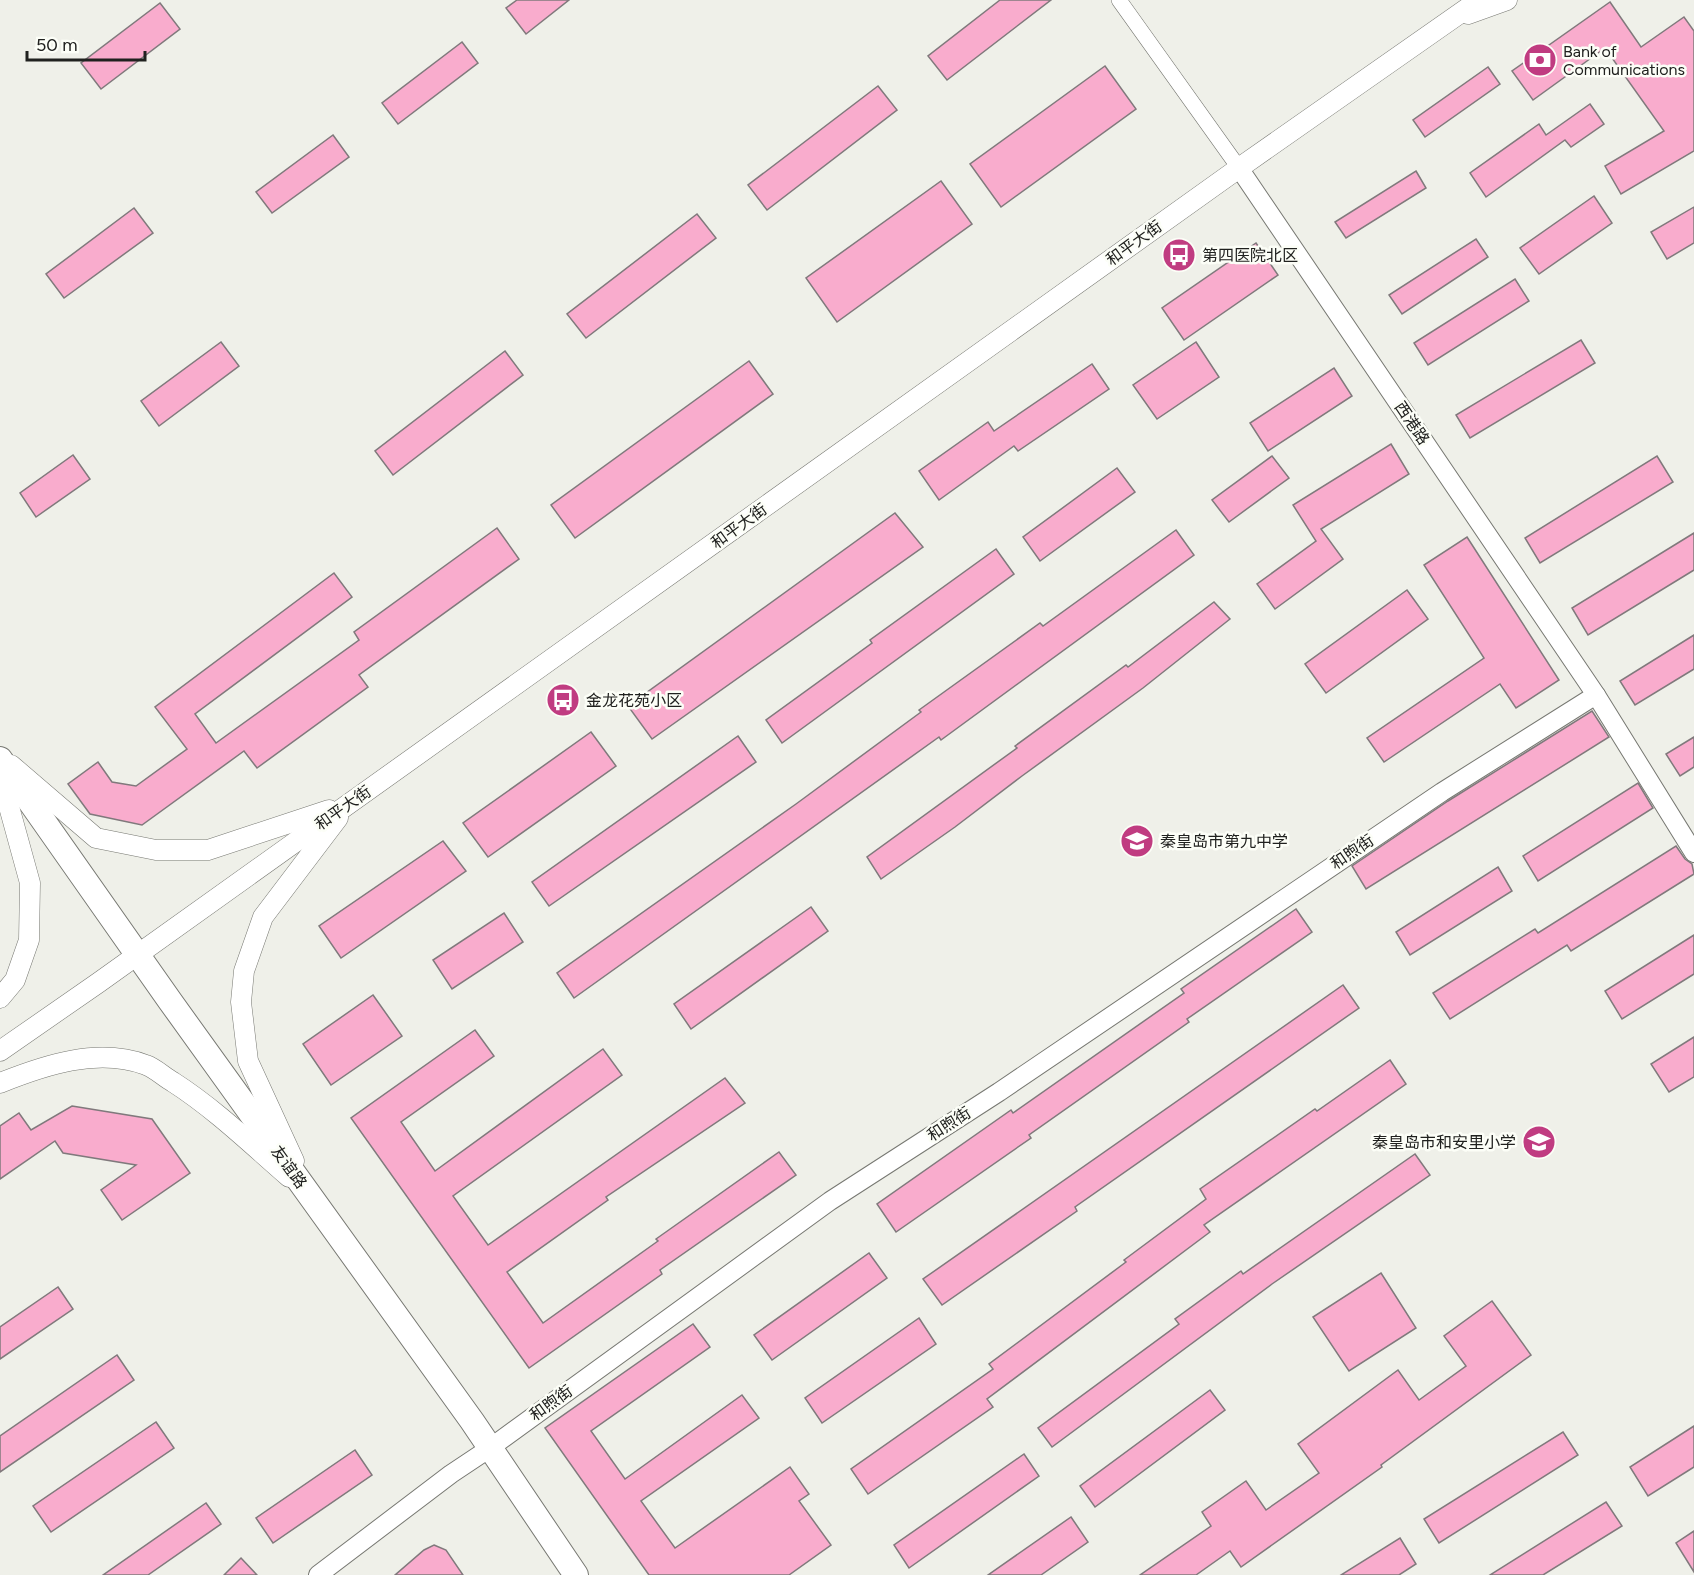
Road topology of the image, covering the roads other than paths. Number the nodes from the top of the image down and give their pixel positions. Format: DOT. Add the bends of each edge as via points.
graph roads {
  1 [pos="1119,0"];
  2 [pos="1464,0"];
  3 [pos="1479,0"];
  4 [pos="1507,0"];
  5 [pos="1448,21"];
  6 [pos="1239,168"];
  7 [pos="1596,695"];
  8 [pos="0,758"];
  9 [pos="0,774"];
  10 [pos="348,804"];
  11 [pos="1694,853"];
  12 [pos="137,954"];
  13 [pos="0,998"];
  14 [pos="0,1052"];
  15 [pos="0,1083"];
  16 [pos="309,1194"];
  17 [pos="490,1448"];
  18 [pos="318,1575"];
  19 [pos="576,1575"];
  1 -- 6 [label="street, 西港路"];
  2 -- 5 [label="main road"];
  3 -- 5 [label="main road, 和平大街"];
  4 -- 5 [label="main road"];
  5 -- 6 [label="main road, 和平大街"];
  6 -- 7 [label="street, 西港路"];
  6 -- 10 [label="main road, 和平大街"];
  7 -- 11 [label="street, 西港路"];
  7 -- 17 [label="street, 和煦街" via="1432,798 999,1092 830,1201"];
  8 -- 10 [label="main road" via="96,838 156,850 208,850"];
  8 -- 12 [label="highway, 友谊路"];
  9 -- 13 [label="main road" via="30,883 29,940 15,980"];
  10 -- 12 [label="main road, 和平大街"];
  10 -- 16 [label="main road" via="263,917 244,971 241,1002 248,1061"];
  12 -- 14 [label="main road, 和平大街"];
  12 -- 16 [label="highway, 友谊路"];
  15 -- 16 [label="main road" via="40,1067 94,1057 147,1065 199,1099"];
  16 -- 17 [label="highway, 友谊路"];
  17 -- 18 [label="street, 和煦街"];
  17 -- 19 [label="highway, 友谊路"];
}
